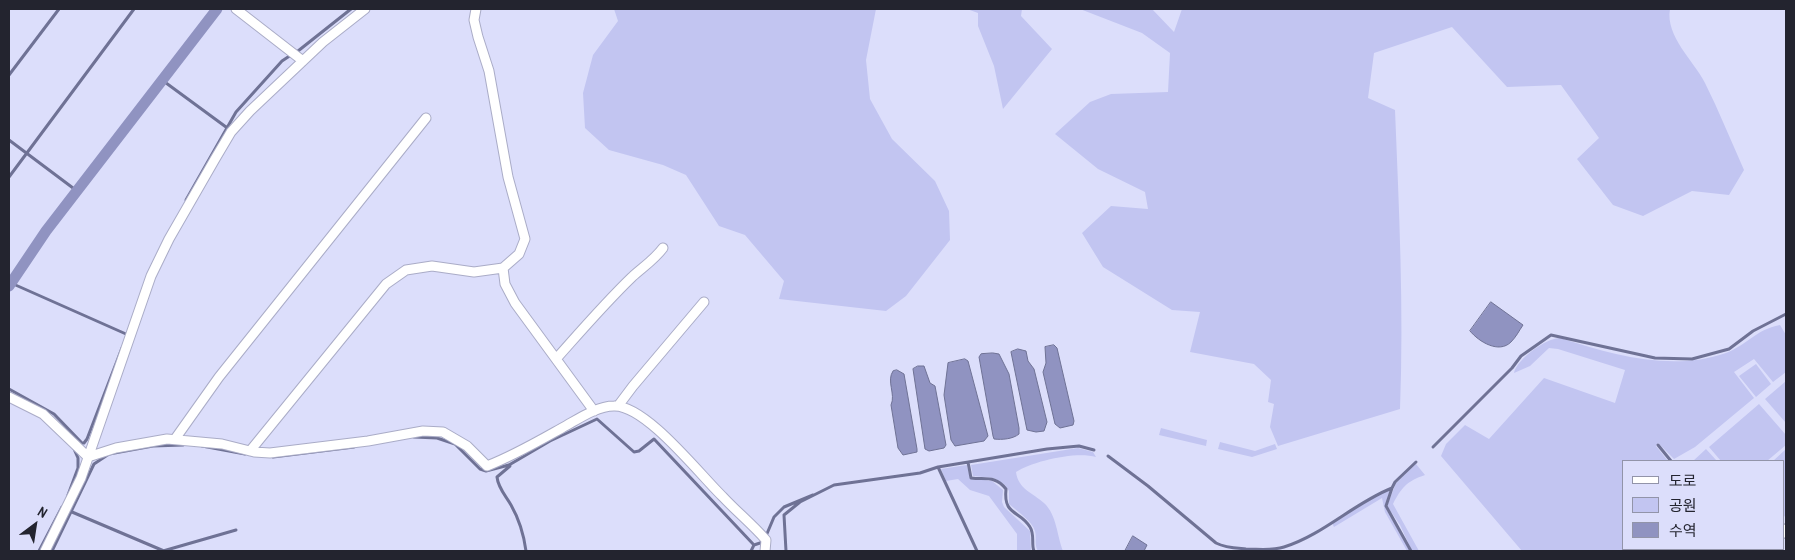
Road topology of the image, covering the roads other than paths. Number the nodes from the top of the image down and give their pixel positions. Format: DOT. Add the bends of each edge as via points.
graph roads {
  1 [pos="236,9"];
  2 [pos="365,9"];
  3 [pos="476,9"];
  4 [pos="304,61"];
  5 [pos="426,118"];
  6 [pos="663,248"];
  7 [pos="503,268"];
  8 [pos="704,302"];
  9 [pos="556,359"];
  10 [pos="9,397"];
  11 [pos="618,406"];
  12 [pos="594,410"];
  13 [pos="175,439"];
  14 [pos="250,451"];
  15 [pos="88,457"];
  16 [pos="45,551"];
  17 [pos="765,551"];
  1 -- 4 [label="street"];
  2 -- 4 [label="street" via="322,42"];
  3 -- 7 [label="street" via="474,20 489,71 508,177 525,239 519,254"];
  4 -- 15 [label="street" via="231,132 169,238 152,276"];
  5 -- 13 [label="street" via="219,377"];
  6 -- 9 [label="street"];
  7 -- 9 [label="street" via="505,284 515,304"];
  7 -- 14 [label="street" via="474,272 432,266 406,270 386,284"];
  8 -- 11 [label="street"];
  9 -- 12 [label="street"];
  10 -- 15 [label="street" via="43,414"];
  11 -- 12 [label="street"];
  11 -- 17 [label="street" via="642,417 670,441 756,528 766,540"];
  12 -- 14 [label="street" via="487,466 467,446 443,432 423,431 270,453"];
  13 -- 14 [label="street"];
  13 -- 15 [label="street" via="116,448"];
  15 -- 16 [label="street"];
}
